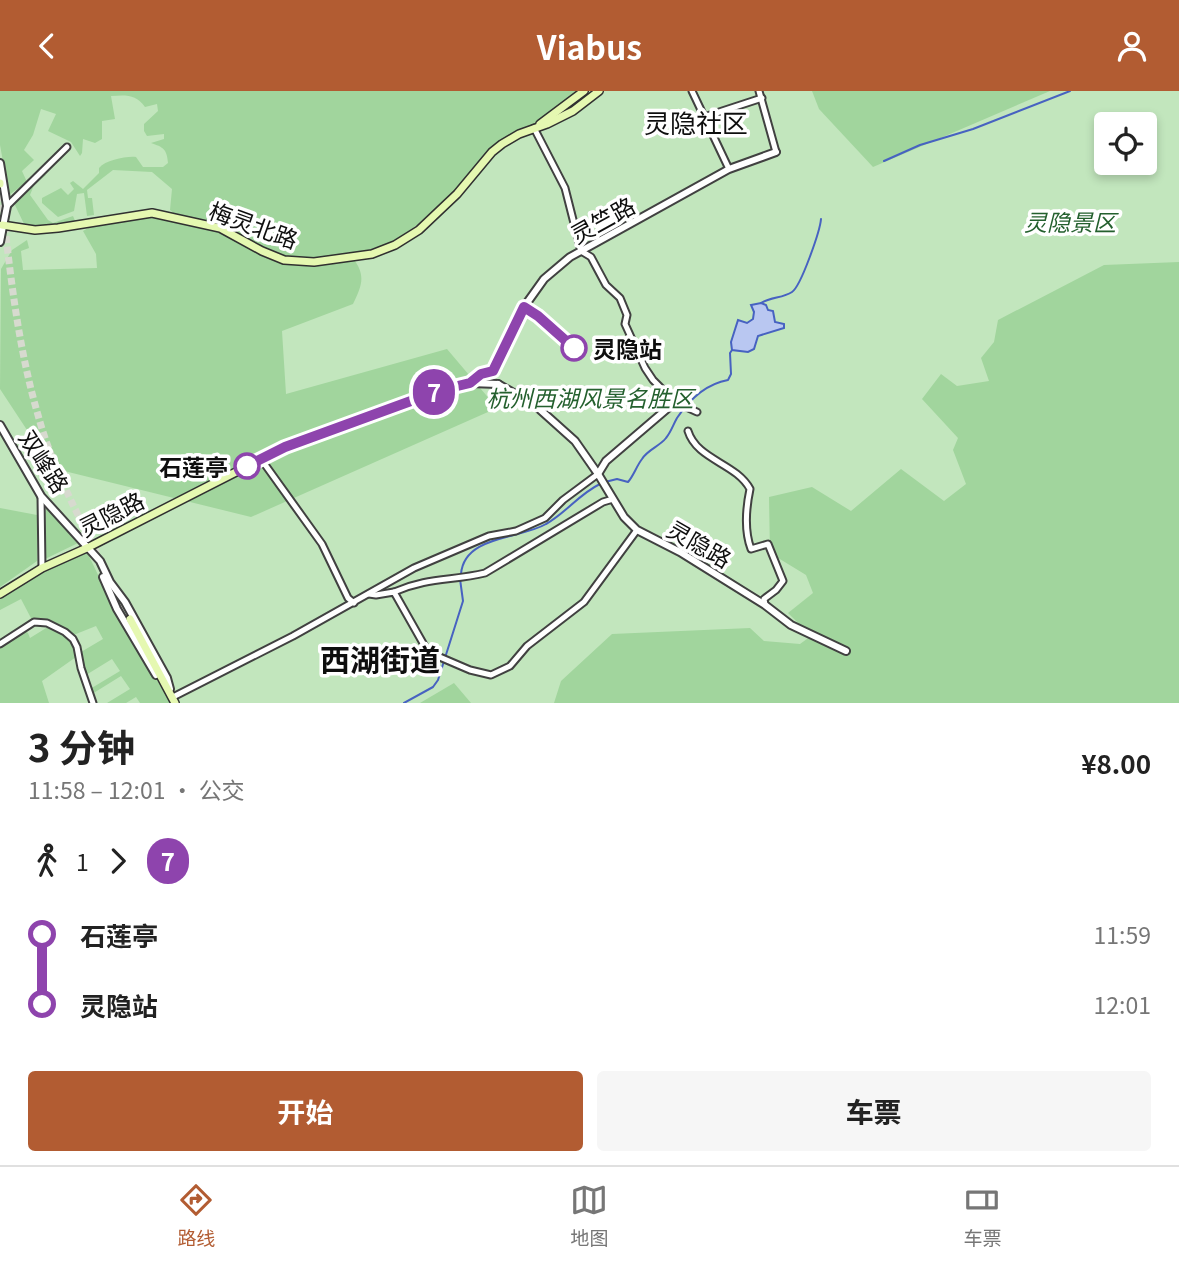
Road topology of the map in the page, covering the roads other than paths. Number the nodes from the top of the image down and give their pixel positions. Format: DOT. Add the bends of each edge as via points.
graph roads {
  1 [pos="584,91"];
  2 [pos="599,91"];
  3 [pos="692,91"];
  4 [pos="760,94"];
  5 [pos="704,117"];
  6 [pos="534,128"];
  7 [pos="67,147"];
  8 [pos="776,152"];
  9 [pos="0,163"];
  10 [pos="729,169"];
  11 [pos="7,206"];
  12 [pos="0,216"];
  13 [pos="1,225"];
  14 [pos="0,242"];
  15 [pos="580,251"];
  16 [pos="493,371"];
  17 [pos="470,383"];
  18 [pos="498,384"];
  19 [pos="675,402"];
  20 [pos="697,412"];
  21 [pos="0,425"];
  22 [pos="688,431"];
  23 [pos="261,459"];
  24 [pos="599,475"];
  25 [pos="41,496"];
  26 [pos="613,499"];
  27 [pos="637,530"];
  28 [pos="89,547"];
  29 [pos="42,568"];
  30 [pos="394,592"];
  31 [pos="0,594"];
  32 [pos="369,594"];
  33 [pos="354,603"];
  34 [pos="765,605"];
  35 [pos="130,619"];
  36 [pos="0,644"];
  37 [pos="846,651"];
  38 [pos="174,700"];
  39 [pos="93,703"];
  1 -- 6 [label="main road, 梅灵北路"];
  2 -- 6 [label="main road, 梅灵北路" via="573,111"];
  3 -- 5 [label="street"];
  4 -- 5 [label="street"];
  4 -- 8 [label="street"];
  5 -- 10 [label="street"];
  6 -- 13 [label="main road, 梅灵北路" via="492,152 419,230 372,254 314,262 284,260 220,228 152,213 35,230"];
  6 -- 15 [label="street" via="565,188"];
  7 -- 11 [label="street"];
  8 -- 10 [label="street, 灵竺路"];
  9 -- 11 [label="street"];
  10 -- 15 [label="street, 灵竺路"];
  11 -- 13 [label="street"];
  12 -- 13 [label="street"];
  13 -- 14 [label="street"];
  15 -- 16 [label="street, 灵竺路" via="544,279 524,307"];
  15 -- 19 [label="street" via="591,257 606,285 620,298 627,315 625,324 645,368"];
  16 -- 17 [label="street"];
  16 -- 18 [label="street"];
  17 -- 18 [label="street"];
  17 -- 23 [label="main road, 灵隐路"];
  18 -- 24 [label="street, 灵隐路" via="536,406 575,441"];
  19 -- 20 [label="street"];
  19 -- 24 [label="street" via="606,461"];
  21 -- 25 [label="street, 双峰路"];
  22 -- 34 [label="street" via="703,452 741,476 750,489 747,537 751,549 768,544 783,581 764,599"];
  23 -- 28 [label="main road, 灵隐路"];
  23 -- 33 [label="street" via="322,544"];
  24 -- 26 [label="street, 灵隐路"];
  24 -- 32 [label="street" via="545,518 432,560"];
  25 -- 28 [label="street, 双峰路"];
  25 -- 29 [label="street, 灵隐路"];
  26 -- 27 [label="street, 灵隐路"];
  26 -- 30 [label="street" via="498,568 460,578 432,579"];
  27 -- 30 [label="street" via="584,602 503,671 491,675 428,652"];
  27 -- 34 [label="street, 灵隐路"];
  28 -- 29 [label="main road, 灵隐路"];
  28 -- 38 [label="street" via="117,609"];
  28 -- 38 [label="street" via="125,602 167,678"];
  29 -- 31 [label="main road, 灵隐路"];
  30 -- 32 [label="street"];
  32 -- 33 [label="street"];
  33 -- 38 [label="street"];
  34 -- 37 [label="street, 灵隐路" via="791,625"];
  35 -- 38 [label="main road"];
  36 -- 39 [label="street" via="34,622 65,632 77,647"];
}
